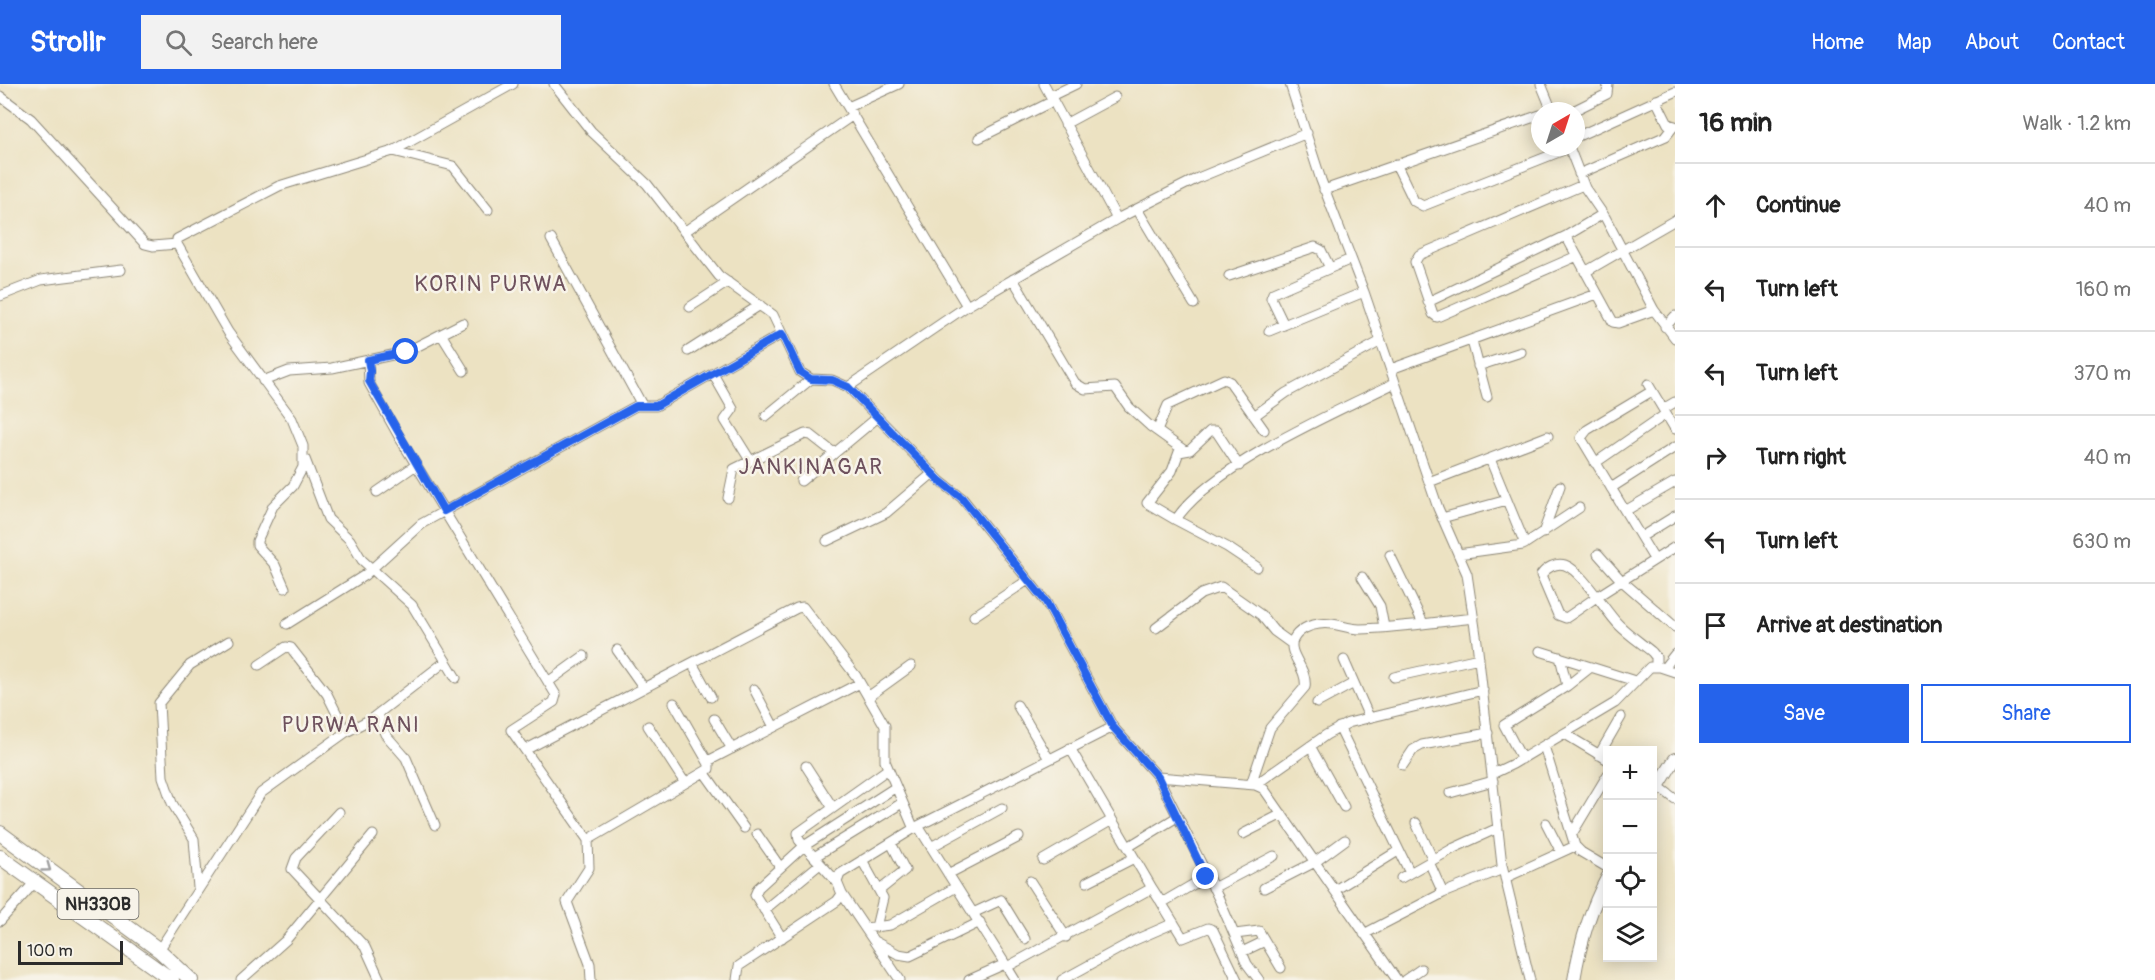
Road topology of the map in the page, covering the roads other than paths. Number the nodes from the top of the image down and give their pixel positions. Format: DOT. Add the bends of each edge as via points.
graph roads {
  1 [pos="513,84"];
  2 [pos="834,84"];
  3 [pos="899,84"];
  4 [pos="1044,84"];
  5 [pos="1076,84"];
  6 [pos="1290,84"];
  7 [pos="1541,84"];
  8 [pos="1608,84"];
  9 [pos="557,85"];
  10 [pos="1675,92"];
  11 [pos="0,96"];
  12 [pos="1115,97"];
  13 [pos="1052,99"];
  14 [pos="1656,100"];
  15 [pos="1548,102"];
  16 [pos="1585,105"];
  17 [pos="850,111"];
  18 [pos="1531,118"];
  19 [pos="1065,124"];
  20 [pos="1674,126"];
  21 [pos="1307,133"];
  22 [pos="1585,133"];
  23 [pos="979,138"];
  24 [pos="393,151"];
  25 [pos="1547,156"];
  26 [pos="1572,156"];
  27 [pos="1396,164"];
  28 [pos="1579,174"];
  29 [pos="1583,185"];
  30 [pos="1324,190"];
  31 [pos="1137,209"];
  32 [pos="488,210"];
  33 [pos="1604,214"];
  34 [pos="1117,219"];
  35 [pos="1675,220"];
  36 [pos="684,232"];
  37 [pos="1566,236"];
  38 [pos="550,239"];
  39 [pos="175,244"];
  40 [pos="1623,250"];
  41 [pos="1577,256"];
  42 [pos="1351,259"];
  43 [pos="1330,268"];
  44 [pos="121,270"];
  45 [pos="1585,272"];
  46 [pos="1229,276"];
  47 [pos="1013,279"];
  48 [pos="728,282"];
  49 [pos="1364,292"];
  50 [pos="1597,294"];
  51 [pos="0,296"];
  52 [pos="1428,302"];
  53 [pos="1194,304"];
  54 [pos="760,305"];
  55 [pos="967,306"];
  56 [pos="690,307"];
  57 [pos="1654,310"];
  58 [pos="1675,316"];
  59 [pos="463,323"];
  60 [pos="1284,325"];
  61 [pos="1665,327"];
  62 [pos="1269,331"];
  63 [pos="441,334"];
  64 [pos="782,334"];
  65 [pos="1675,338"];
  66 [pos="1381,340"];
  67 [pos="1472,340"];
  68 [pos="688,351"];
  69 [pos="1521,352"];
  70 [pos="368,360"];
  71 [pos="1478,366"];
  72 [pos="1391,369"];
  73 [pos="464,371"];
  74 [pos="713,374"];
  75 [pos="811,379"];
  76 [pos="263,381"];
  77 [pos="1395,383"];
  78 [pos="848,387"];
  79 [pos="1487,397"];
  80 [pos="1675,402"];
  81 [pos="642,405"];
  82 [pos="1664,412"];
  83 [pos="765,416"];
  84 [pos="1254,416"];
  85 [pos="878,417"];
  86 [pos="1675,429"];
  87 [pos="1264,430"];
  88 [pos="1157,431"];
  89 [pos="1548,436"];
  90 [pos="1675,447"];
  91 [pos="1185,451"];
  92 [pos="834,453"];
  93 [pos="304,457"];
  94 [pos="1490,459"];
  95 [pos="750,460"];
  96 [pos="1595,463"];
  97 [pos="416,465"];
  98 [pos="1239,466"];
  99 [pos="933,473"];
  100 [pos="801,481"];
  101 [pos="1429,482"];
  102 [pos="1675,482"];
  103 [pos="1560,486"];
  104 [pos="1611,488"];
  105 [pos="376,492"];
  106 [pos="728,498"];
  107 [pos="1507,500"];
  108 [pos="1579,508"];
  109 [pos="444,511"];
  110 [pos="1625,511"];
  111 [pos="1675,516"];
  112 [pos="1442,518"];
  113 [pos="1176,520"];
  114 [pos="1543,533"];
  115 [pos="1641,537"];
  116 [pos="827,541"];
  117 [pos="1525,544"];
  118 [pos="1675,547"];
  119 [pos="1458,554"];
  120 [pos="1598,554"];
  121 [pos="1390,555"];
  122 [pos="1654,559"];
  123 [pos="1257,567"];
  124 [pos="372,570"];
  125 [pos="1362,577"];
  126 [pos="1028,580"];
  127 [pos="1621,580"];
  128 [pos="285,588"];
  129 [pos="1596,597"];
  130 [pos="974,616"];
  131 [pos="1474,618"];
  132 [pos="1423,623"];
  133 [pos="287,624"];
  134 [pos="1384,627"];
  135 [pos="1675,627"];
  136 [pos="1156,628"];
  137 [pos="229,640"];
  138 [pos="1292,644"];
  139 [pos="617,650"];
  140 [pos="1540,651"];
  141 [pos="1675,654"];
  142 [pos="584,656"];
  143 [pos="1560,657"];
  144 [pos="1479,658"];
  145 [pos="1344,660"];
  146 [pos="446,661"];
  147 [pos="692,663"];
  148 [pos="259,665"];
  149 [pos="911,666"];
  150 [pos="1591,667"];
  151 [pos="1660,667"];
  152 [pos="1675,672"];
  153 [pos="1394,677"];
  154 [pos="456,678"];
  155 [pos="1635,681"];
  156 [pos="548,682"];
  157 [pos="860,683"];
  158 [pos="1354,683"];
  159 [pos="1567,686"];
  160 [pos="644,688"];
  161 [pos="754,689"];
  162 [pos="1483,690"];
  163 [pos="711,697"];
  164 [pos="868,697"];
  165 [pos="674,703"];
  166 [pos="1317,703"];
  167 [pos="1017,705"];
  168 [pos="378,714"];
  169 [pos="1369,717"];
  170 [pos="1621,717"];
  171 [pos="714,719"];
  172 [pos="648,726"];
  173 [pos="774,727"];
  174 [pos="1113,727"];
  175 [pos="1339,727"];
  176 [pos="346,732"];
  177 [pos="1488,733"];
  178 [pos="1565,734"];
  179 [pos="1310,746"];
  180 [pos="1544,746"];
  181 [pos="1609,746"];
  182 [pos="1070,748"];
  183 [pos="732,749"];
  184 [pos="525,750"];
  185 [pos="1603,757"];
  186 [pos="1048,759"];
  187 [pos="1522,759"];
  188 [pos="1675,759"];
  189 [pos="708,761"];
  190 [pos="1403,765"];
  191 [pos="806,766"];
  192 [pos="888,769"];
  193 [pos="704,772"];
  194 [pos="1158,777"];
  195 [pos="1493,777"];
  196 [pos="1603,782"];
  197 [pos="685,783"];
  198 [pos="1253,784"];
  199 [pos="1657,786"];
  200 [pos="896,787"];
  201 [pos="1657,792"];
  202 [pos="1450,793"];
  203 [pos="1675,799"];
  204 [pos="902,803"];
  205 [pos="1344,807"];
  206 [pos="833,808"];
  207 [pos="1002,808"];
  208 [pos="339,812"];
  209 [pos="1282,814"];
  210 [pos="1178,817"];
  211 [pos="1112,820"];
  212 [pos="1416,823"];
  213 [pos="1546,824"];
  214 [pos="435,825"];
  215 [pos="744,828"];
  216 [pos="916,828"];
  217 [pos="1498,828"];
  218 [pos="0,833"];
  219 [pos="757,834"];
  220 [pos="1243,834"];
  221 [pos="1572,834"];
  222 [pos="373,835"];
  223 [pos="1019,837"];
  224 [pos="588,840"];
  225 [pos="1345,840"];
  226 [pos="891,843"];
  227 [pos="804,846"];
  228 [pos="1575,846"];
  229 [pos="1128,847"];
  230 [pos="931,848"];
  231 [pos="1398,851"];
  232 [pos="1561,852"];
  233 [pos="1274,856"];
  234 [pos="0,857"];
  235 [pos="1134,858"];
  236 [pos="817,860"];
  237 [pos="862,860"];
  238 [pos="1042,860"];
  239 [pos="1431,861"];
  240 [pos="1315,862"];
  241 [pos="1603,865"];
  242 [pos="780,867"];
  243 [pos="1504,873"];
  244 [pos="948,874"];
  245 [pos="1206,877"];
  246 [pos="1030,881"];
  247 [pos="837,882"];
  248 [pos="1087,882"];
  249 [pos="34,883"];
  250 [pos="1603,885"];
  251 [pos="956,887"];
  252 [pos="198,888"];
  253 [pos="1152,888"];
  254 [pos="1213,888"];
  255 [pos="1264,888"];
  256 [pos="1335,890"];
  257 [pos="880,891"];
  258 [pos="1443,893"];
  259 [pos="842,894"];
  260 [pos="321,900"];
  261 [pos="1161,902"];
  262 [pos="764,909"];
  263 [pos="973,913"];
  264 [pos="0,921"];
  265 [pos="980,922"];
  266 [pos="1174,923"];
  267 [pos="876,927"];
  268 [pos="865,928"];
  269 [pos="1235,934"];
  270 [pos="1364,934"];
  271 [pos="1066,937"];
  272 [pos="782,938"];
  273 [pos="1025,939"];
  274 [pos="874,941"];
  275 [pos="1265,941"];
  276 [pos="159,950"];
  277 [pos="1242,952"];
  278 [pos="1006,966"];
  279 [pos="1281,968"];
  280 [pos="1421,969"];
  281 [pos="984,977"];
  282 [pos="172,980"];
  283 [pos="191,980"];
  284 [pos="241,980"];
  285 [pos="380,980"];
  286 [pos="591,980"];
  287 [pos="737,980"];
  288 [pos="900,980"];
  289 [pos="969,980"];
  290 [pos="1015,980"];
  291 [pos="1062,980"];
  292 [pos="1237,980"];
  293 [pos="1259,980"];
  294 [pos="1397,980"];
  295 [pos="1405,980"];
  296 [pos="1529,980"];
  297 [pos="1574,980"];
  1 -- 24 [label="street"];
  2 -- 17 [label="street"];
  3 -- 17 [label="street"];
  4 -- 13 [label="street"];
  5 -- 13 [label="street"];
  6 -- 21 [label="street"];
  7 -- 15 [label="street"];
  8 -- 16 [label="street" via="1607,94"];
  9 -- 36 [label="street" via="591,130 647,184"];
  10 -- 14 [label="street"];
  11 -- 39 [label="street" via="32,119 145,244"];
  12 -- 19 [label="street"];
  13 -- 19 [label="street"];
  13 -- 23 [label="street"];
  14 -- 20 [label="street" via="1668,124"];
  14 -- 22 [label="street"];
  17 -- 36 [label="street"];
  17 -- 55 [label="street"];
  18 -- 27 [label="street"];
  19 -- 34 [label="street"];
  20 -- 28 [label="street" via="1666,136"];
  21 -- 30 [label="street"];
  21 -- 31 [label="street" via="1202,176"];
  24 -- 32 [label="street" via="453,166"];
  24 -- 39 [label="street" via="279,186 181,236"];
  25 -- 27 [label="street" via="1423,206 1414,201"];
  26 -- 28 [label="street"];
  27 -- 30 [label="street"];
  28 -- 29 [label="street"];
  29 -- 33 [label="street"];
  29 -- 52 [label="street" via="1419,255 1415,262"];
  30 -- 42 [label="street"];
  31 -- 34 [label="street"];
  31 -- 53 [label="street"];
  33 -- 37 [label="street"];
  33 -- 40 [label="street"];
  34 -- 47 [label="street"];
  35 -- 40 [label="street"];
  36 -- 48 [label="street"];
  37 -- 41 [label="street"];
  37 -- 52 [label="street"];
  38 -- 81 [label="street"];
  39 -- 76 [label="street"];
  40 -- 45 [label="street"];
  40 -- 57 [label="street"];
  41 -- 45 [label="street"];
  41 -- 52 [label="street" via="1437,317"];
  42 -- 43 [label="street"];
  42 -- 49 [label="street"];
  43 -- 46 [label="street" via="1321,250 1315,247"];
  43 -- 60 [label="street" via="1273,293 1271,298"];
  44 -- 51 [label="street" via="41,280"];
  45 -- 50 [label="street"];
  47 -- 55 [label="street"];
  47 -- 88 [label="street" via="1075,383 1085,389 1115,387 1129,407"];
  48 -- 54 [label="street"];
  48 -- 56 [label="street"];
  49 -- 60 [label="street"];
  49 -- 66 [label="street"];
  50 -- 57 [label="street" via="1615,323"];
  50 -- 67 [label="street"];
  54 -- 64 [label="street" via="773,315"];
  54 -- 68 [label="street"];
  55 -- 78 [label="street"];
  57 -- 61 [label="street"];
  58 -- 61 [label="street"];
  59 -- 63 [label="street"];
  60 -- 62 [label="street"];
  61 -- 65 [label="street"];
  63 -- 70 [label="street" via="406,352"];
  63 -- 73 [label="street"];
  64 -- 74 [label="street"];
  64 -- 75 [label="street" via="800,372"];
  66 -- 72 [label="street"];
  66 -- 84 [label="street" via="1286,393"];
  67 -- 71 [label="street"];
  67 -- 72 [label="street"];
  69 -- 71 [label="street"];
  70 -- 76 [label="street" via="289,371"];
  70 -- 97 [label="street" via="369,383"];
  71 -- 79 [label="street"];
  72 -- 77 [label="street"];
  74 -- 81 [label="street" via="656,406"];
  74 -- 95 [label="street" via="733,409 725,420"];
  75 -- 78 [label="street" via="832,380"];
  75 -- 83 [label="street"];
  76 -- 93 [label="street" via="292,419"];
  77 -- 98 [label="street" via="1334,412"];
  77 -- 101 [label="street"];
  78 -- 85 [label="street"];
  80 -- 82 [label="street"];
  81 -- 109 [label="street" via="566,442"];
  82 -- 86 [label="street"];
  82 -- 96 [label="street"];
  82 -- 96 [label="street" via="1650,388 1582,433"];
  84 -- 87 [label="street"];
  84 -- 88 [label="street" via="1224,379 1166,407"];
  85 -- 92 [label="street"];
  85 -- 99 [label="street"];
  88 -- 91 [label="street"];
  89 -- 94 [label="street"];
  90 -- 104 [label="street"];
  91 -- 98 [label="street" via="1210,431 1216,431"];
  91 -- 113 [label="street" via="1178,454 1172,471 1147,503"];
  92 -- 95 [label="street" via="805,434"];
  92 -- 100 [label="street"];
  93 -- 124 [label="street" via="325,514"];
  93 -- 128 [label="street" via="293,486 273,506 257,541 275,565"];
  94 -- 101 [label="street"];
  94 -- 107 [label="street"];
  95 -- 106 [label="street" via="734,468"];
  96 -- 104 [label="street"];
  97 -- 105 [label="street"];
  97 -- 109 [label="street"];
  98 -- 113 [label="street" via="1204,490"];
  99 -- 116 [label="street" via="886,513"];
  99 -- 126 [label="street" via="962,498"];
  101 -- 112 [label="street"];
  102 -- 110 [label="street"];
  103 -- 114 [label="street"];
  104 -- 110 [label="street"];
  107 -- 112 [label="street"];
  107 -- 117 [label="street"];
  108 -- 114 [label="street"];
  109 -- 124 [label="street" via="411,530"];
  109 -- 156 [label="street"];
  110 -- 115 [label="street"];
  111 -- 115 [label="street"];
  112 -- 119 [label="street"];
  113 -- 123 [label="street"];
  114 -- 117 [label="street"];
  115 -- 122 [label="street"];
  117 -- 119 [label="street"];
  118 -- 122 [label="street"];
  119 -- 131 [label="street" via="1469,583"];
  120 -- 127 [label="street"];
  121 -- 132 [label="street"];
  122 -- 127 [label="street"];
  124 -- 133 [label="street"];
  124 -- 146 [label="street" via="412,605"];
  125 -- 134 [label="street" via="1380,606"];
  126 -- 130 [label="street"];
  126 -- 174 [label="street" via="1053,611"];
  127 -- 129 [label="street"];
  127 -- 135 [label="street"];
  129 -- 129 [label="street" via="1563,618 1558,615 1541,575 1550,567 1566,566"];
  129 -- 151 [label="street" via="1620,626 1652,652"];
  131 -- 132 [label="street"];
  131 -- 144 [label="street"];
  132 -- 134 [label="street"];
  134 -- 138 [label="street" via="1358,629 1334,623 1316,624 1299,632"];
  136 -- 138 [label="street" via="1201,594 1221,587 1261,615"];
  137 -- 252 [label="street" via="190,665 159,703 163,777 172,803 194,839"];
  138 -- 198 [label="street" via="1304,671 1305,687 1270,728"];
  139 -- 160 [label="street"];
  140 -- 143 [label="street"];
  141 -- 151 [label="street"];
  142 -- 156 [label="street"];
  143 -- 150 [label="street"];
  143 -- 159 [label="street"];
  144 -- 153 [label="street"];
  144 -- 162 [label="street"];
  145 -- 158 [label="street"];
  146 -- 154 [label="street"];
  146 -- 168 [label="street"];
  147 -- 157 [label="street" via="800,607 807,609"];
  147 -- 160 [label="street"];
  147 -- 163 [label="street"];
  148 -- 176 [label="street" via="286,647 291,648 327,694"];
  149 -- 164 [label="street"];
  150 -- 155 [label="street"];
  150 -- 159 [label="street"];
  151 -- 152 [label="street"];
  151 -- 155 [label="street" via="1642,672"];
  155 -- 178 [label="street" via="1615,703"];
  156 -- 184 [label="street" via="556,695 554,702 511,730"];
  157 -- 164 [label="street"];
  157 -- 173 [label="street"];
  158 -- 166 [label="street"];
  158 -- 169 [label="street"];
  159 -- 187 [label="street" via="1504,725"];
  160 -- 184 [label="street"];
  161 -- 173 [label="street"];
  162 -- 169 [label="street"];
  162 -- 177 [label="street"];
  164 -- 192 [label="street" via="887,731 884,754"];
  165 -- 189 [label="street"];
  167 -- 186 [label="street"];
  168 -- 176 [label="street"];
  168 -- 214 [label="street" via="385,734 406,758"];
  169 -- 175 [label="street"];
  170 -- 181 [label="street"];
  171 -- 183 [label="street"];
  172 -- 197 [label="street"];
  173 -- 183 [label="street"];
  174 -- 182 [label="street"];
  174 -- 194 [label="street"];
  175 -- 179 [label="street"];
  175 -- 231 [label="street"];
  176 -- 252 [label="street" via="261,793"];
  177 -- 190 [label="street" via="1422,745 1413,750"];
  177 -- 195 [label="street"];
  178 -- 180 [label="street"];
  178 -- 185 [label="street"];
  179 -- 198 [label="street"];
  179 -- 205 [label="street"];
  180 -- 187 [label="street"];
  180 -- 221 [label="street"];
  182 -- 186 [label="street"];
  182 -- 211 [label="street"];
  183 -- 189 [label="street"];
  184 -- 224 [label="street"];
  186 -- 216 [label="street"];
  187 -- 195 [label="street"];
  188 -- 199 [label="main road"];
  189 -- 193 [label="street" via="710,766"];
  191 -- 206 [label="street"];
  192 -- 200 [label="street"];
  192 -- 206 [label="street"];
  193 -- 197 [label="street"];
  193 -- 215 [label="street"];
  194 -- 198 [label="street"];
  194 -- 210 [label="street"];
  195 -- 202 [label="street"];
  195 -- 217 [label="street"];
  196 -- 221 [label="street"];
  197 -- 224 [label="street"];
  198 -- 209 [label="street" via="1264,789"];
  200 -- 204 [label="street"];
  200 -- 227 [label="street"];
  201 -- 203 [label="street"];
  204 -- 216 [label="street"];
  204 -- 236 [label="street"];
  206 -- 227 [label="street" via="798,833"];
  207 -- 230 [label="street"];
  208 -- 260 [label="street" via="292,865"];
  209 -- 220 [label="street"];
  209 -- 240 [label="street"];
  210 -- 229 [label="street"];
  210 -- 245 [label="street"];
  211 -- 229 [label="street"];
  211 -- 238 [label="street"];
  212 -- 239 [label="street"];
  213 -- 232 [label="street"];
  216 -- 226 [label="street"];
  216 -- 230 [label="street"];
  217 -- 239 [label="street"];
  217 -- 243 [label="street"];
  218 -- 276 [label="highway, NH330B, one-way"];
  219 -- 242 [label="street"];
  221 -- 228 [label="street"];
  222 -- 260 [label="street"];
  223 -- 244 [label="street"];
  224 -- 286 [label="street" via="590,868 567,902 590,964"];
  225 -- 240 [label="street"];
  226 -- 237 [label="street"];
  226 -- 257 [label="street" via="905,870"];
  227 -- 236 [label="street"];
  227 -- 242 [label="street"];
  228 -- 232 [label="street"];
  228 -- 241 [label="street"];
  229 -- 235 [label="street"];
  230 -- 244 [label="street"];
  231 -- 239 [label="street" via="1405,875"];
  231 -- 256 [label="street"];
  232 -- 243 [label="street"];
  233 -- 254 [label="street"];
  234 -- 249 [label="highway, NH330B"];
  235 -- 248 [label="street"];
  235 -- 253 [label="street"];
  236 -- 247 [label="street"];
  236 -- 262 [label="street"];
  237 -- 247 [label="street" via="840,874"];
  237 -- 257 [label="street"];
  239 -- 258 [label="street"];
  240 -- 255 [label="street"];
  240 -- 256 [label="street"];
  242 -- 262 [label="street" via="755,893"];
  243 -- 258 [label="street"];
  243 -- 296 [label="street"];
  244 -- 251 [label="street"];
  245 -- 254 [label="street"];
  245 -- 261 [label="street"];
  246 -- 271 [label="street"];
  247 -- 259 [label="street"];
  249 -- 264 [label="street"];
  249 -- 282 [label="highway, NH330B"];
  250 -- 297 [label="main road" via="1580,947"];
  251 -- 263 [label="street"];
  251 -- 267 [label="street" via="890,925"];
  252 -- 276 [label="street"];
  253 -- 261 [label="street"];
  253 -- 271 [label="street"];
  254 -- 269 [label="street"];
  256 -- 270 [label="street"];
  257 -- 267 [label="street" via="883,902"];
  258 -- 270 [label="street"];
  259 -- 268 [label="street"];
  259 -- 272 [label="street"];
  260 -- 284 [label="street" via="286,940"];
  260 -- 285 [label="street" via="364,947"];
  261 -- 266 [label="street"];
  262 -- 272 [label="street"];
  263 -- 265 [label="street"];
  263 -- 273 [label="street" via="1001,900"];
  265 -- 274 [label="street" via="910,956"];
  265 -- 278 [label="street"];
  266 -- 291 [label="street"];
  266 -- 292 [label="street" via="1186,938 1208,928 1213,930"];
  267 -- 268 [label="street"];
  268 -- 274 [label="street"];
  269 -- 275 [label="street" via="1257,930"];
  269 -- 277 [label="street"];
  270 -- 294 [label="street"];
  271 -- 278 [label="street"];
  272 -- 287 [label="street" via="739,966"];
  274 -- 288 [label="street"];
  275 -- 277 [label="street"];
  275 -- 279 [label="street"];
  276 -- 283 [label="highway, NH330B"];
  277 -- 293 [label="street"];
  278 -- 281 [label="street"];
  278 -- 290 [label="street"];
  280 -- 295 [label="street"];
  281 -- 289 [label="street"];
}
